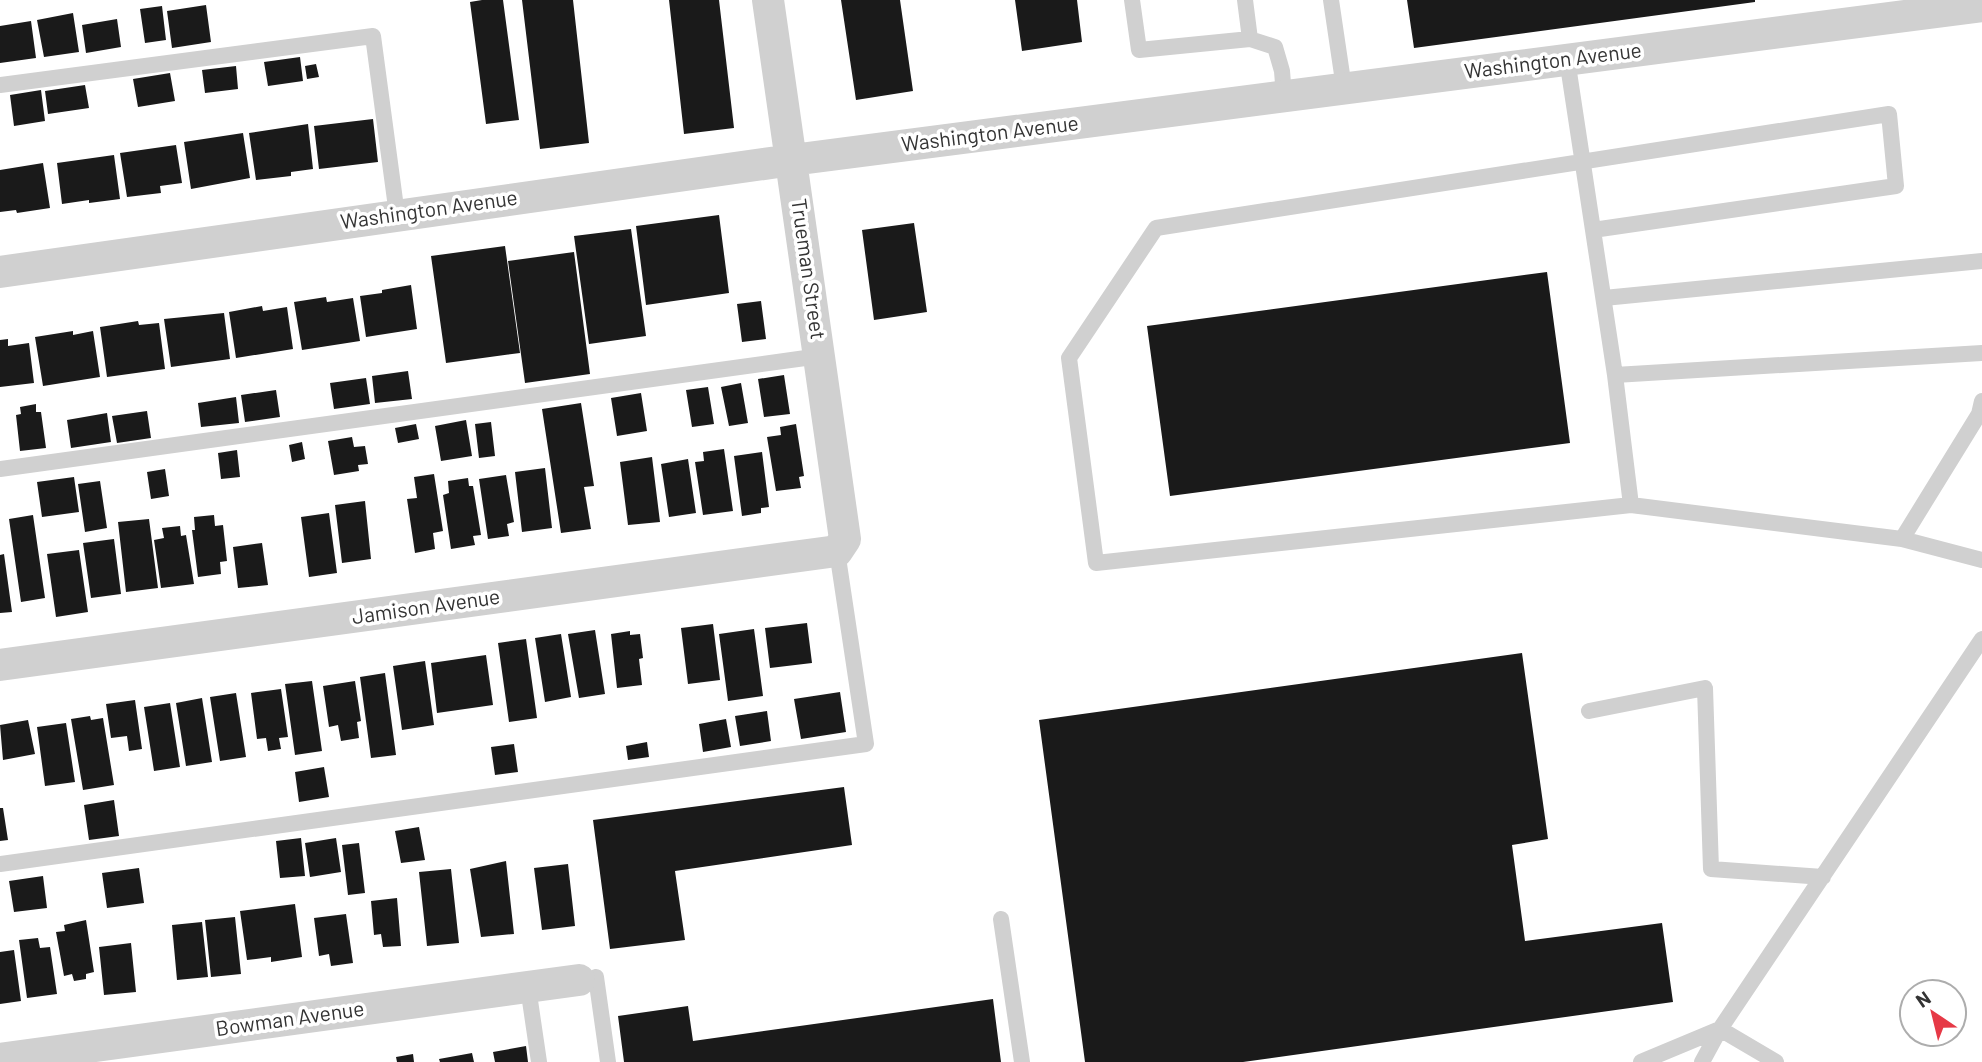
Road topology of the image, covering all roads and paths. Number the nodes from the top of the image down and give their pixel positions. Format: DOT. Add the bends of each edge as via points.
graph roads {
  1 [pos="768,0"];
  2 [pos="1132,0"];
  3 [pos="1245,0"];
  4 [pos="1331,0"];
  5 [pos="1982,6"];
  6 [pos="1250,39"];
  7 [pos="1567,59"];
  8 [pos="0,85"];
  9 [pos="1344,88"];
  10 [pos="1284,96"];
  11 [pos="792,160"];
  12 [pos="1583,163"];
  13 [pos="397,215"];
  14 [pos="1593,230"];
  15 [pos="1982,261"];
  16 [pos="0,272"];
  17 [pos="1604,298"];
  18 [pos="1982,353"];
  19 [pos="820,356"];
  20 [pos="1615,375"];
  21 [pos="1982,401"];
  22 [pos="0,469"];
  23 [pos="1631,505"];
  24 [pos="1902,539"];
  25 [pos="841,545"];
  26 [pos="1982,560"];
  27 [pos="1982,639"];
  28 [pos="0,665"];
  29 [pos="1589,710"];
  30 [pos="0,864"];
  31 [pos="1823,877"];
  32 [pos="1001,919"];
  33 [pos="588,979"];
  34 [pos="528,986"];
  35 [pos="1720,1029"];
  36 [pos="0,1059"];
  37 [pos="539,1062"];
  38 [pos="608,1062"];
  39 [pos="1023,1062"];
  40 [pos="1641,1062"];
  41 [pos="1702,1062"];
  42 [pos="1776,1062"];
  1 -- 11 [label="street, Trueman Street"];
  2 -- 6 [label="lane" via="1139,50"];
  3 -- 6 [label="lane"];
  4 -- 9 [label="lane"];
  5 -- 7 [label="street, Washington Avenue"];
  6 -- 10 [label="lane" via="1275,47"];
  7 -- 9 [label="street, Washington Avenue"];
  7 -- 12 [label="lane"];
  8 -- 13 [label="lane" via="373,36"];
  9 -- 10 [label="street, Washington Avenue"];
  10 -- 11 [label="street, Washington Avenue"];
  11 -- 13 [label="street, Washington Avenue"];
  11 -- 19 [label="street, Trueman Street"];
  12 -- 14 [label="lane"];
  12 -- 14 [label="lane" via="1889,114 1896,186"];
  12 -- 23 [label="lane" via="1156,228 1069,358 1096,563"];
  13 -- 16 [label="street, Washington Avenue"];
  14 -- 17 [label="lane"];
  15 -- 17 [label="lane"];
  17 -- 20 [label="lane"];
  18 -- 20 [label="lane"];
  19 -- 22 [label="lane"];
  19 -- 25 [label="street, Trueman Street"];
  20 -- 23 [label="lane"];
  21 -- 24 [label="lane" via="1979,414"];
  23 -- 24 [label="lane"];
  24 -- 26 [label="lane"];
  25 -- 28 [label="street, Jamison Avenue"];
  25 -- 30 [label="lane" via="866,744"];
  27 -- 31 [label="lane"];
  29 -- 31 [label="lane" via="1705,688 1712,869"];
  31 -- 35 [label="lane"];
  32 -- 39 [label="lane"];
  33 -- 34 [label="street, Bowman Avenue"];
  33 -- 38 [label="lane"];
  34 -- 36 [label="street, Bowman Avenue"];
  34 -- 37 [label="lane"];
  35 -- 40 [label="lane"];
  35 -- 41 [label="lane"];
  35 -- 42 [label="lane"];
}
